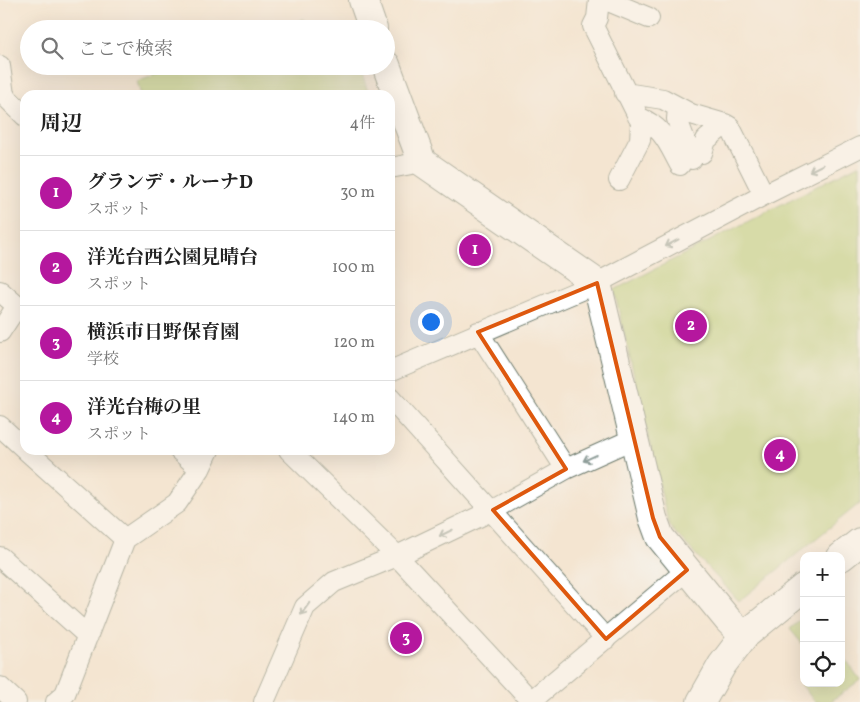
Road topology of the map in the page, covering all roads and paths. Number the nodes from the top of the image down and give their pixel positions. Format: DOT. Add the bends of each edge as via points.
graph roads {
  1 [pos="363,0"];
  2 [pos="600,0"];
  3 [pos="606,0"];
  4 [pos="649,18"];
  5 [pos="370,20"];
  6 [pos="0,66"];
  7 [pos="390,75"];
  8 [pos="625,93"];
  9 [pos="678,107"];
  10 [pos="20,111"];
  11 [pos="638,117"];
  12 [pos="725,124"];
  13 [pos="860,147"];
  14 [pos="691,159"];
  15 [pos="422,162"];
  16 [pos="395,167"];
  17 [pos="620,180"];
  18 [pos="764,195"];
  19 [pos="597,283"];
  20 [pos="0,291"];
  21 [pos="20,309"];
  22 [pos="20,311"];
  23 [pos="0,332"];
  24 [pos="478,332"];
  25 [pos="395,368"];
  26 [pos="395,403"];
  27 [pos="0,426"];
  28 [pos="635,438"];
  29 [pos="20,444"];
  30 [pos="33,455"];
  31 [pos="185,455"];
  32 [pos="207,455"];
  33 [pos="294,455"];
  34 [pos="200,469"];
  35 [pos="566,469"];
  36 [pos="493,510"];
  37 [pos="125,539"];
  38 [pos="860,542"];
  39 [pos="845,554"];
  40 [pos="398,556"];
  41 [pos="0,557"];
  42 [pos="687,570"];
  43 [pos="800,590"];
  44 [pos="88,636"];
  45 [pos="744,636"];
  46 [pos="606,639"];
  47 [pos="0,687"];
  48 [pos="16,702"];
  49 [pos="56,702"];
  50 [pos="264,702"];
  51 [pos="531,702"];
  52 [pos="701,702"];
  1 -- 5 [label="street"];
  2 -- 8 [label="street" via="593,26"];
  3 -- 4 [label="street"];
  6 -- 10 [label="street" via="4,95"];
  7 -- 15 [label="street"];
  8 -- 9 [label="street" via="663,99"];
  8 -- 11 [label="street"];
  9 -- 12 [label="street"];
  9 -- 14 [label="street" via="676,119"];
  11 -- 14 [label="street" via="652,122"];
  11 -- 17 [label="street" via="641,122 640,140"];
  12 -- 14 [label="street"];
  12 -- 18 [label="street" via="730,127"];
  13 -- 18 [label="street, one-way"];
  15 -- 16 [label="street"];
  15 -- 19 [label="street"];
  18 -- 19 [label="street, one-way"];
  19 -- 24 [label="street"];
  19 -- 28 [label="street"];
  20 -- 21 [label="street"];
  22 -- 23 [label="street"];
  24 -- 25 [label="street"];
  24 -- 35 [label="street"];
  26 -- 36 [label="street"];
  27 -- 29 [label="street"];
  28 -- 35 [label="street, one-way"];
  28 -- 42 [label="street" via="660,537"];
  30 -- 37 [label="street"];
  31 -- 34 [label="street"];
  32 -- 34 [label="street"];
  33 -- 40 [label="street"];
  34 -- 37 [label="street" via="177,503"];
  35 -- 36 [label="street"];
  36 -- 40 [label="street, one-way"];
  36 -- 46 [label="street"];
  37 -- 44 [label="street"];
  38 -- 39 [label="street"];
  40 -- 50 [label="street, one-way" via="334,582 305,607"];
  40 -- 51 [label="street"];
  41 -- 44 [label="street"];
  42 -- 45 [label="street"];
  42 -- 46 [label="street"];
  43 -- 45 [label="street"];
  44 -- 49 [label="street" via="65,694"];
  45 -- 52 [label="street" via="722,665"];
  46 -- 51 [label="street"];
  47 -- 48 [label="street"];
}
